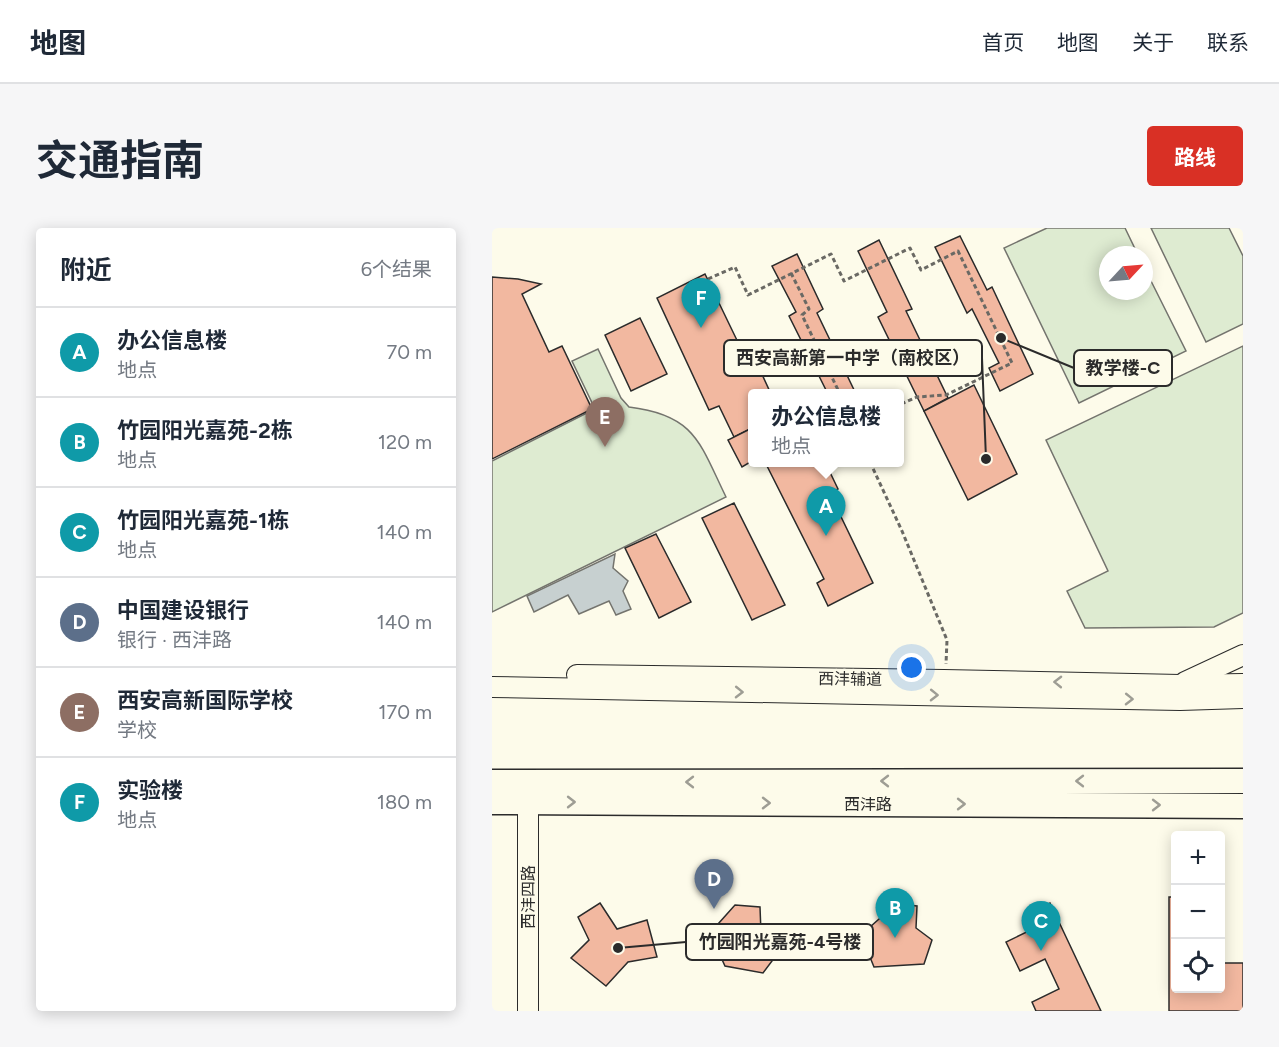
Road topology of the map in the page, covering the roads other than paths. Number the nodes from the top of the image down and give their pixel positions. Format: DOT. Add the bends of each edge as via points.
graph roads {
  1 [pos="1243,655"];
  2 [pos="1243,672"];
  3 [pos="492,674"];
  4 [pos="1243,684"];
  5 [pos="1214,685"];
  6 [pos="492,687"];
  7 [pos="1180,692"];
  8 [pos="1243,698"];
  9 [pos="1243,781"];
  10 [pos="492,782"];
  11 [pos="527,792"];
  12 [pos="492,802"];
  13 [pos="1243,806"];
  14 [pos="528,1011"];
  1 -- 7 [label="street"];
  2 -- 5 [label="street"];
  7 -- 3 [label="street, 西沣辅道, one-way" via="956,680"];
  4 -- 5 [label="street, 西沣辅道"];
  5 -- 7 [label="street, 西沣辅道"];
  6 -- 7 [label="street, 西沣辅道, one-way"];
  7 -- 8 [label="street"];
  9 -- 11 [label="highway, 西沣路, one-way"];
  10 -- 11 [label="highway, 西沣路"];
  11 -- 12 [label="highway, 西沣路"];
  11 -- 13 [label="highway, 西沣路, one-way"];
  11 -- 14 [label="street, 西沣四路"];
}
